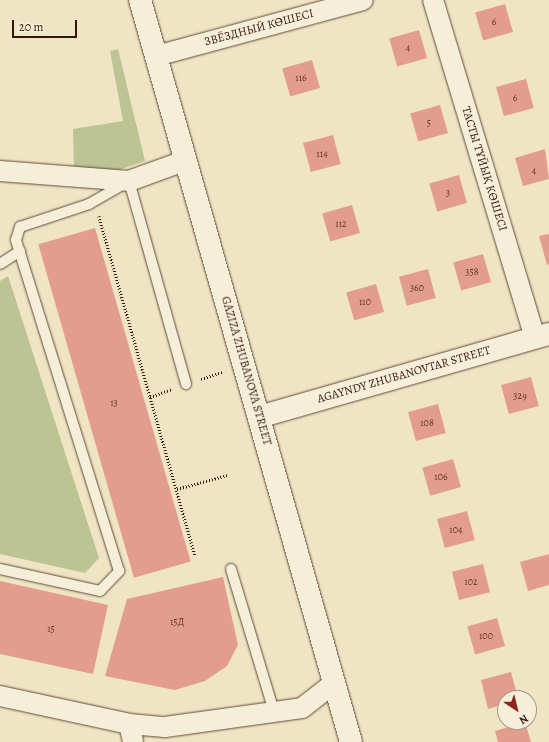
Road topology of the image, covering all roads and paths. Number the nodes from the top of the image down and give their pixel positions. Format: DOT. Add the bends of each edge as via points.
graph roads {
  1 [pos="140,0"];
  2 [pos="363,0"];
  3 [pos="433,0"];
  4 [pos="156,56"];
  5 [pos="184,161"];
  6 [pos="0,171"];
  7 [pos="129,181"];
  8 [pos="94,200"];
  9 [pos="20,251"];
  10 [pos="0,264"];
  11 [pos="542,336"];
  12 [pos="186,384"];
  13 [pos="259,417"];
  14 [pos="228,475"];
  15 [pos="176,489"];
  16 [pos="195,556"];
  17 [pos="0,569"];
  18 [pos="231,569"];
  19 [pos="334,683"];
  20 [pos="0,696"];
  21 [pos="274,711"];
  22 [pos="131,733"];
  23 [pos="351,742"];
  1 -- 4 [label="street, GAZIZA ZHUBANOVA STREET"];
  2 -- 4 [label="street, ЗВЁЗДНЫЙ КӨШЕСІ"];
  3 -- 11 [label="street, ТАСТЫ ТҰЙЫҚ КӨШЕСІ"];
  4 -- 5 [label="street, GAZIZA ZHUBANOVA STREET"];
  5 -- 7 [label="street"];
  5 -- 13 [label="street, GAZIZA ZHUBANOVA STREET"];
  6 -- 7 [label="street"];
  7 -- 8 [label="lane"];
  7 -- 12 [label="lane"];
  8 -- 9 [label="lane" via="20,227 16,240"];
  8 -- 15 [label="path"];
  9 -- 10 [label="lane"];
  9 -- 17 [label="lane" via="119,571 100,591"];
  11 -- 13 [label="street, AGAYNDY ZHUBANOVTAR STREET"];
  13 -- 19 [label="street, GAZIZA ZHUBANOVA STREET"];
  14 -- 15 [label="path"];
  15 -- 16 [label="path"];
  18 -- 21 [label="lane"];
  19 -- 21 [label="street" via="302,708"];
  19 -- 23 [label="street, GAZIZA ZHUBANOVA STREET"];
  20 -- 22 [label="street"];
  21 -- 22 [label="street"];
}
